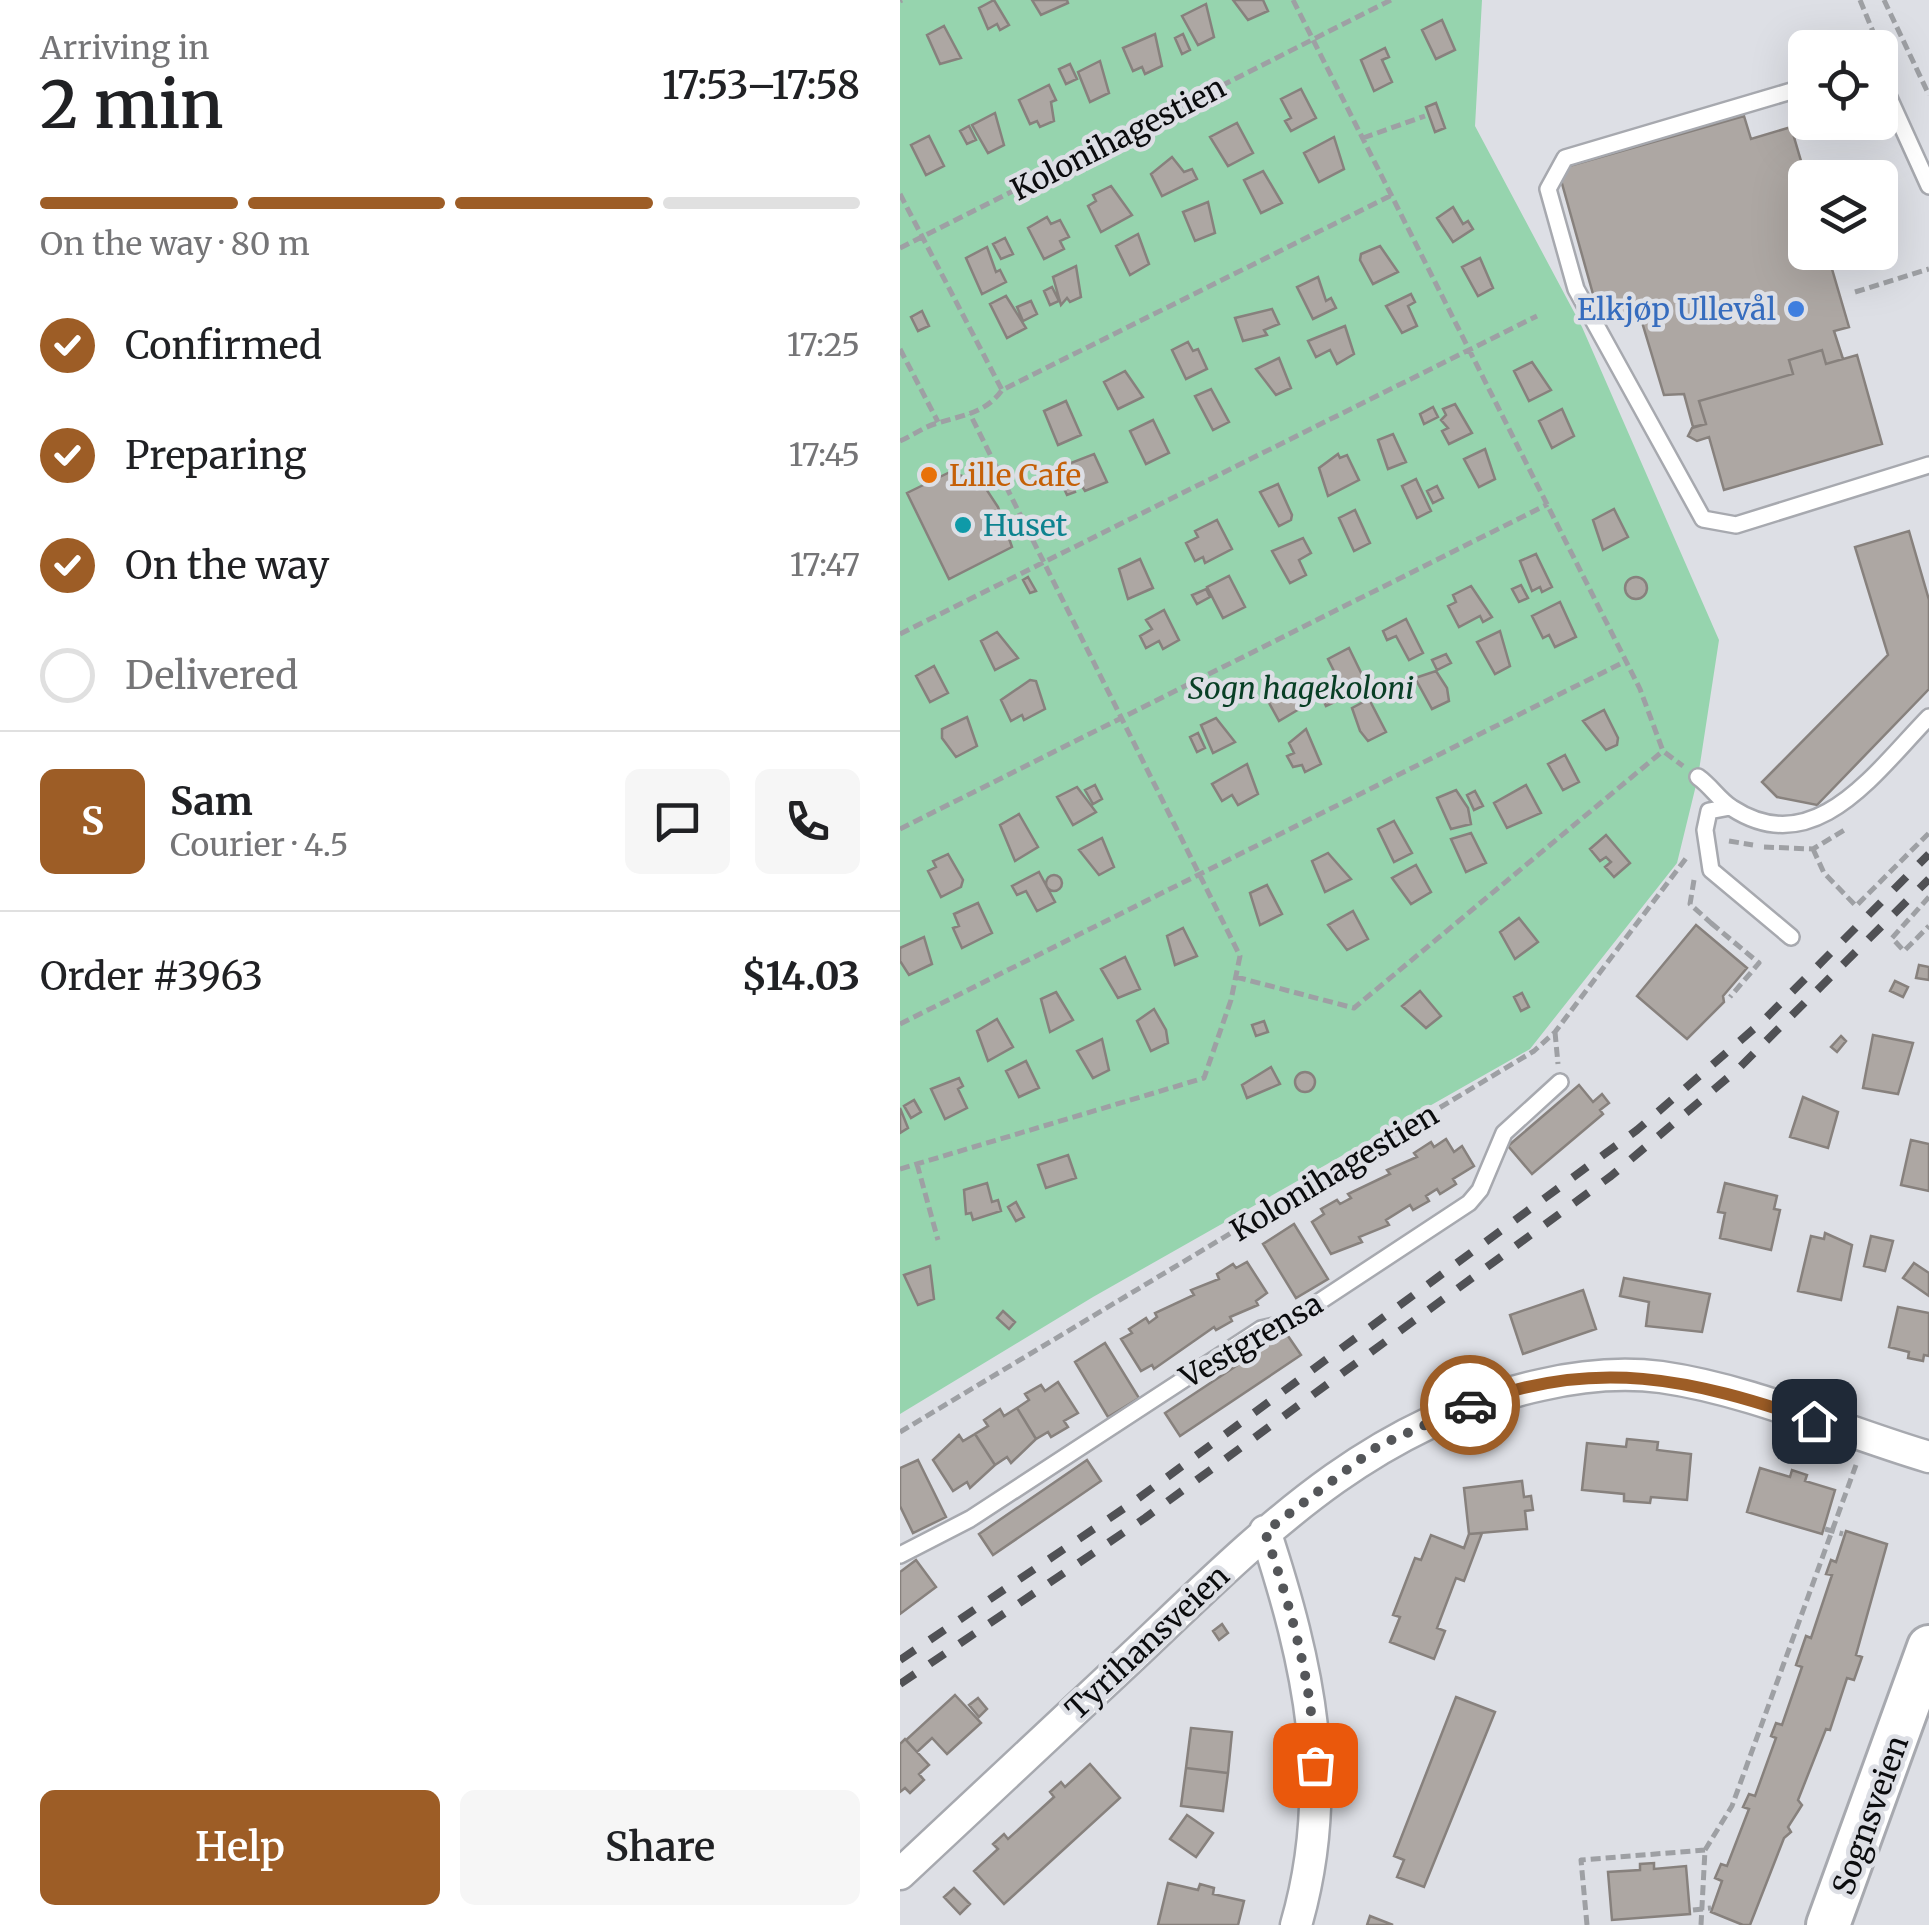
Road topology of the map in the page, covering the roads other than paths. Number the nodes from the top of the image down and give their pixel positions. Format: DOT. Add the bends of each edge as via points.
graph roads {
  1 [pos="1788,93"];
  2 [pos="1898,118"];
  3 [pos="1929,186"];
  4 [pos="1929,465"];
  5 [pos="1929,717"];
  6 [pos="1698,777"];
  7 [pos="1730,808"];
  8 [pos="1791,938"];
  9 [pos="1560,1082"];
  10 [pos="1929,1457"];
  11 [pos="1265,1532"];
  12 [pos="900,1555"];
  13 [pos="1929,1647"];
  14 [pos="900,1874"];
  15 [pos="1296,1925"];
  16 [pos="1828,1925"];
  1 -- 4 [label="lane" via="1565,158 1548,188 1583,288 1703,519 1736,525"];
  2 -- 3 [label="lane"];
  5 -- 7 [label="lane" via="1828,815 1789,827"];
  6 -- 7 [label="lane"];
  7 -- 8 [label="lane" via="1709,811 1711,870"];
  9 -- 12 [label="lane, Vestgrensa" via="1504,1133 1469,1204 1287,1322 1260,1328 970,1518"];
  10 -- 11 [label="street, Tyrihansveien" via="1746,1397 1661,1377 1567,1379 1499,1394 1378,1446"];
  11 -- 14 [label="street, Tyrihansveien"];
  11 -- 15 [label="street" via="1294,1618 1313,1711 1314,1843"];
  13 -- 16 [label="main road, Sognsveien"];
}
